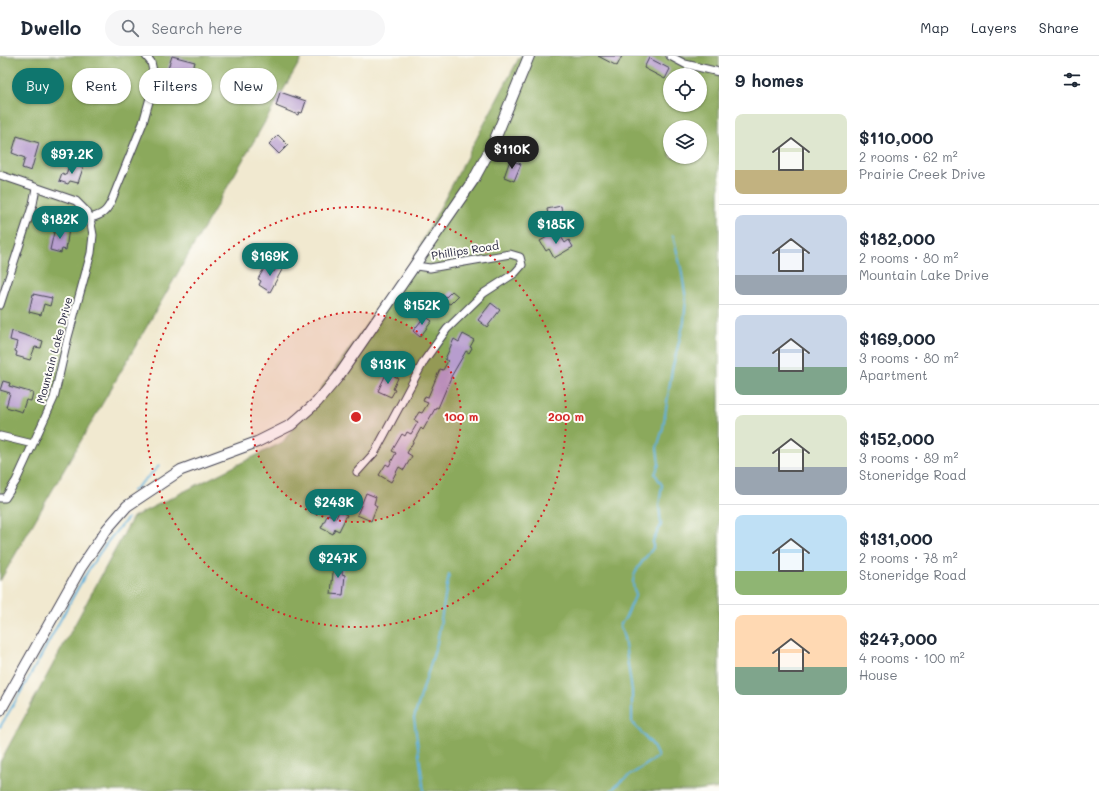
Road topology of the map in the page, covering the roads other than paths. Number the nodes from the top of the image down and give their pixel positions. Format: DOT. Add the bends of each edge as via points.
graph roads {
  1 [pos="146,56"];
  2 [pos="529,56"];
  3 [pos="670,56"];
  4 [pos="719,72"];
  5 [pos="0,175"];
  6 [pos="36,188"];
  7 [pos="90,218"];
  8 [pos="416,266"];
  9 [pos="0,305"];
  10 [pos="0,436"];
  11 [pos="33,444"];
  12 [pos="357,472"];
  13 [pos="0,498"];
  14 [pos="0,711"];
  1 -- 7 [label="street" via="151,62 155,80 143,123 112,202 100,216"];
  2 -- 8 [label="main road" via="493,144 474,179"];
  3 -- 4 [label="street" via="686,64"];
  5 -- 6 [label="street"];
  6 -- 7 [label="street" via="76,201 88,212"];
  6 -- 9 [label="street"];
  7 -- 11 [label="street, Mountain Lake Drive" via="93,235 91,253 68,337 62,370 54,398"];
  8 -- 12 [label="street, Phillips Road" via="430,268 510,254 520,257 522,265 515,274 484,292 470,304 435,344 375,452"];
  8 -- 14 [label="main road" via="338,377 317,402 291,425 257,442 181,470 127,506 107,529 80,569"];
  10 -- 11 [label="street"];
  11 -- 13 [label="street, Mountain Lake Drive" via="16,481 5,498"];
}
